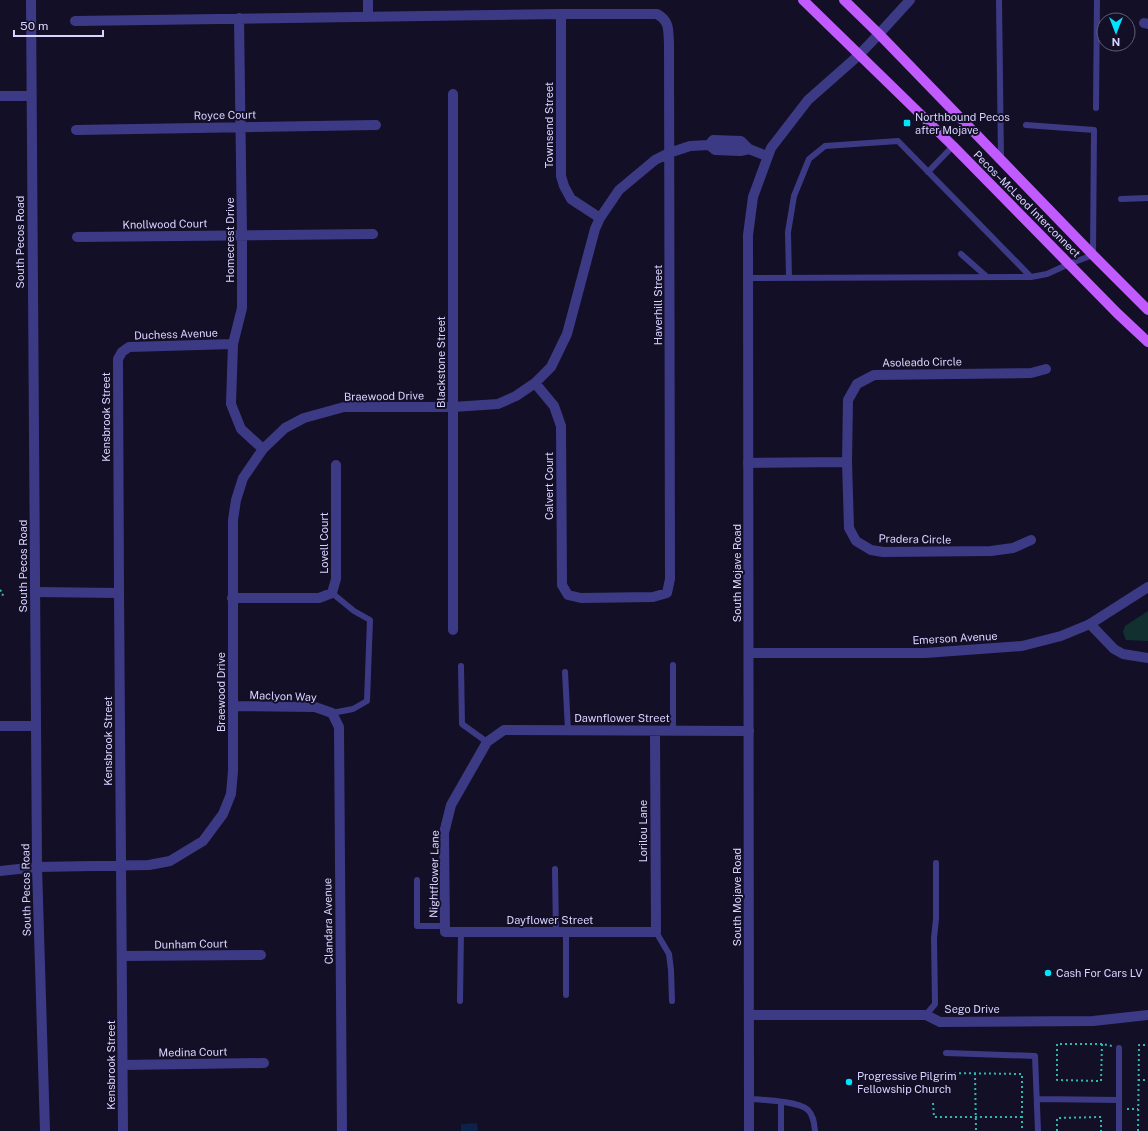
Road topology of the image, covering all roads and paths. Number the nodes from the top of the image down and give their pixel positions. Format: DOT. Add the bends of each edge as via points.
graph roads {
  1 [pos="31,0"];
  2 [pos="368,0"];
  3 [pos="803,0"];
  4 [pos="844,0"];
  5 [pos="910,0"];
  6 [pos="999,0"];
  7 [pos="1096,0"];
  8 [pos="561,14"];
  9 [pos="368,16"];
  10 [pos="239,18"];
  11 [pos="75,21"];
  12 [pos="879,34"];
  13 [pos="859,55"];
  14 [pos="453,94"];
  15 [pos="0,96"];
  16 [pos="31,96"];
  17 [pos="1096,108"];
  18 [pos="376,125"];
  19 [pos="1026,125"];
  20 [pos="241,127"];
  21 [pos="76,130"];
  22 [pos="953,146"];
  23 [pos="670,153"];
  24 [pos="767,156"];
  25 [pos="1001,160"];
  26 [pos="928,172"];
  27 [pos="1148,198"];
  28 [pos="1121,199"];
  29 [pos="600,218"];
  30 [pos="373,234"];
  31 [pos="242,236"];
  32 [pos="77,237"];
  33 [pos="961,254"];
  34 [pos="1093,256"];
  35 [pos="1069,264"];
  36 [pos="986,277"];
  37 [pos="1031,277"];
  38 [pos="748,278"];
  39 [pos="789,278"];
  40 [pos="1148,310"];
  41 [pos="1148,342"];
  42 [pos="233,344"];
  43 [pos="122,352"];
  44 [pos="1046,369"];
  45 [pos="535,383"];
  46 [pos="453,407"];
  47 [pos="263,449"];
  48 [pos="847,462"];
  49 [pos="748,463"];
  50 [pos="336,465"];
  51 [pos="1031,540"];
  52 [pos="1148,587"];
  53 [pos="0,590"];
  54 [pos="35,592"];
  55 [pos="119,592"];
  56 [pos="332,593"];
  57 [pos="568,595"];
  58 [pos="2,598"];
  59 [pos="232,598"];
  60 [pos="1090,624"];
  61 [pos="453,630"];
  62 [pos="749,653"];
  63 [pos="1148,658"];
  64 [pos="673,665"];
  65 [pos="461,666"];
  66 [pos="565,672"];
  67 [pos="233,706"];
  68 [pos="332,713"];
  69 [pos="0,726"];
  70 [pos="36,726"];
  71 [pos="568,730"];
  72 [pos="655,731"];
  73 [pos="673,731"];
  74 [pos="749,731"];
  75 [pos="497,734"];
  76 [pos="486,742"];
  77 [pos="936,864"];
  78 [pos="121,865"];
  79 [pos="37,867"];
  80 [pos="555,869"];
  81 [pos="0,871"];
  82 [pos="416,880"];
  83 [pos="445,929"];
  84 [pos="461,932"];
  85 [pos="556,932"];
  86 [pos="566,932"];
  87 [pos="656,932"];
  88 [pos="262,955"];
  89 [pos="122,956"];
  90 [pos="566,995"];
  91 [pos="460,1001"];
  92 [pos="672,1002"];
  93 [pos="749,1015"];
  94 [pos="926,1015"];
  95 [pos="1148,1016"];
  96 [pos="1102,1044"];
  97 [pos="1148,1045"];
  98 [pos="1118,1048"];
  99 [pos="946,1053"];
  100 [pos="264,1063"];
  101 [pos="123,1065"];
  102 [pos="949,1073"];
  103 [pos="974,1073"];
  104 [pos="1138,1080"];
  105 [pos="1148,1080"];
  106 [pos="749,1099"];
  107 [pos="1037,1099"];
  108 [pos="1119,1100"];
  109 [pos="781,1102"];
  110 [pos="933,1103"];
  111 [pos="976,1117"];
  112 [pos="1022,1117"];
  113 [pos="45,1131"];
  114 [pos="123,1131"];
  115 [pos="342,1131"];
  116 [pos="749,1131"];
  117 [pos="781,1131"];
  118 [pos="815,1131"];
  119 [pos="976,1131"];
  120 [pos="1022,1131"];
  121 [pos="1038,1131"];
  122 [pos="1058,1131"];
  123 [pos="1101,1131"];
  124 [pos="1119,1131"];
  125 [pos="1138,1131"];
  1 -- 16 [label="street, South Pecos Road"];
  2 -- 9 [label="street"];
  3 -- 13 [label="main road, Pecos–McLeod Interconnect"];
  4 -- 12 [label="main road, Pecos–McLeod Interconnect"];
  5 -- 12 [label="street, South Mojave Road"];
  6 -- 25 [label="lane"];
  7 -- 17 [label="lane"];
  8 -- 9 [label="street"];
  8 -- 23 [label="street, Haverhill Street" via="657,14 667,22 670,43"];
  8 -- 29 [label="street, Townsend Street" via="561,176 572,199"];
  9 -- 10 [label="street"];
  10 -- 11 [label="street"];
  10 -- 20 [label="street, Homecrest Drive"];
  12 -- 13 [label="street, South Mojave Road"];
  12 -- 25 [label="main road, Pecos–McLeod Interconnect"];
  13 -- 22 [label="main road, Pecos–McLeod Interconnect"];
  13 -- 24 [label="street, South Mojave Road" via="808,100"];
  14 -- 46 [label="street, Blackstone Street"];
  15 -- 16 [label="street"];
  16 -- 54 [label="street, South Pecos Road"];
  18 -- 20 [label="street, Royce Court"];
  19 -- 34 [label="lane" via="1094,130"];
  20 -- 21 [label="street, Royce Court"];
  20 -- 31 [label="street, Homecrest Drive"];
  22 -- 26 [label="lane"];
  22 -- 35 [label="main road, Pecos–McLeod Interconnect"];
  23 -- 24 [label="street, Braewood Drive" via="690,146 709,145 713,140 741,141 749,149"];
  23 -- 29 [label="street, Braewood Drive" via="655,160 619,190"];
  23 -- 57 [label="street, Haverhill Street" via="670,579 667,592 653,597 581,598"];
  24 -- 38 [label="street, South Mojave Road" via="753,197 748,235"];
  25 -- 34 [label="main road, Pecos–McLeod Interconnect"];
  26 -- 37 [label="lane"];
  26 -- 39 [label="lane" via="898,141 825,146 809,159 794,196 788,232"];
  27 -- 28 [label="lane"];
  29 -- 45 [label="street, Braewood Drive" via="567,334 551,367"];
  30 -- 31 [label="street, Knollwood Court"];
  31 -- 32 [label="street, Knollwood Court"];
  31 -- 42 [label="street, Homecrest Drive" via="242,308"];
  33 -- 36 [label="lane"];
  34 -- 35 [label="lane"];
  34 -- 40 [label="main road, Pecos–McLeod Interconnect"];
  35 -- 37 [label="lane" via="1047,274"];
  35 -- 41 [label="main road, Pecos–McLeod Interconnect"];
  36 -- 37 [label="lane"];
  36 -- 39 [label="lane"];
  38 -- 39 [label="lane"];
  38 -- 49 [label="street, South Mojave Road"];
  42 -- 43 [label="street, Duchess Avenue" via="130,347"];
  42 -- 47 [label="street, Homecrest Drive" via="231,404 241,429"];
  43 -- 55 [label="street, Kensbrook Street" via="118,359"];
  44 -- 48 [label="street, Asoleado Circle" via="1031,373 874,375 857,384 848,400"];
  45 -- 46 [label="street, Braewood Drive" via="498,404"];
  45 -- 57 [label="street, Calvert Court" via="554,406 561,426 562,585"];
  46 -- 47 [label="street, Braewood Drive" via="344,407 304,418 285,428"];
  46 -- 61 [label="street, Blackstone Street"];
  47 -- 59 [label="street, Braewood Drive" via="243,478 236,500 233,520"];
  48 -- 49 [label="street"];
  48 -- 51 [label="street, Pradera Circle" via="849,528 856,541 870,550 992,551 1013,548"];
  49 -- 62 [label="street, South Mojave Road"];
  50 -- 56 [label="street, Lovell Court" via="336,579"];
  52 -- 60 [label="street, Emerson Avenue"];
  53 -- 58 [label="path" via="3,592"];
  54 -- 55 [label="street"];
  54 -- 70 [label="street, South Pecos Road"];
  55 -- 78 [label="street, Kensbrook Street"];
  56 -- 59 [label="street" via="319,598"];
  56 -- 68 [label="lane" via="370,620 367,700 353,709"];
  59 -- 67 [label="street, Braewood Drive"];
  60 -- 62 [label="street, Emerson Avenue" via="1061,636 1022,646 925,653"];
  60 -- 63 [label="street" via="1114,649 1124,654"];
  62 -- 74 [label="street, South Mojave Road"];
  64 -- 73 [label="lane"];
  65 -- 76 [label="lane" via="462,724"];
  66 -- 71 [label="lane"];
  67 -- 68 [label="street, Maclyon Way" via="315,707"];
  67 -- 78 [label="street, Braewood Drive" via="231,794 223,814 203,840 170,861 149,865"];
  68 -- 115 [label="street, Clandara Avenue" via="338,727"];
  69 -- 70 [label="street"];
  70 -- 79 [label="street, South Pecos Road"];
  71 -- 72 [label="street, Dawnflower Street"];
  71 -- 75 [label="street, Dawnflower Street" via="504,730"];
  72 -- 73 [label="street, Dawnflower Street"];
  72 -- 87 [label="street, Lorilou Lane"];
  73 -- 74 [label="street, Dawnflower Street"];
  74 -- 93 [label="street, South Mojave Road"];
  75 -- 76 [label="street, Nightflower Lane"];
  76 -- 83 [label="street, Nightflower Lane" via="451,805 444,833"];
  77 -- 94 [label="lane" via="935,1004"];
  78 -- 79 [label="street, Braewood Drive"];
  78 -- 89 [label="street, Kensbrook Street"];
  79 -- 81 [label="street, Braewood Drive"];
  79 -- 113 [label="street, South Pecos Road"];
  80 -- 85 [label="lane"];
  82 -- 83 [label="lane" via="417,926"];
  83 -- 84 [label="street, Dayflower Street"];
  84 -- 85 [label="street, Dayflower Street"];
  84 -- 91 [label="lane"];
  85 -- 86 [label="street, Dayflower Street"];
  86 -- 87 [label="street, Dayflower Street"];
  86 -- 90 [label="lane"];
  87 -- 92 [label="lane" via="669,954"];
  88 -- 89 [label="street, Dunham Court"];
  89 -- 101 [label="street, Kensbrook Street"];
  93 -- 94 [label="street, Sego Drive"];
  93 -- 106 [label="street, South Mojave Road"];
  94 -- 95 [label="street, Sego Drive" via="940,1022 1093,1021"];
  96 -- 96 [label="path" via="1057,1044 1056,1080 1101,1081"];
  96 -- 98 [label="path"];
  97 -- 104 [label="path" via="1139,1044"];
  98 -- 108 [label="lane"];
  99 -- 107 [label="lane" via="1035,1056"];
  100 -- 101 [label="street, Medina Court"];
  101 -- 114 [label="street, Kensbrook Street"];
  102 -- 103 [label="path"];
  103 -- 111 [label="path"];
  103 -- 112 [label="path" via="1022,1074"];
  104 -- 105 [label="path"];
  104 -- 125 [label="path"];
  106 -- 109 [label="lane"];
  106 -- 116 [label="street, South Mojave Road"];
  107 -- 108 [label="lane"];
  107 -- 121 [label="lane"];
  108 -- 124 [label="lane"];
  109 -- 117 [label="lane"];
  109 -- 118 [label="lane" via="800,1106 808,1111 814,1120"];
  110 -- 111 [label="path" via="934,1117"];
  111 -- 112 [label="path"];
  111 -- 119 [label="path"];
  112 -- 120 [label="path"];
  122 -- 123 [label="path" via="1057,1118 1101,1117"];
}
